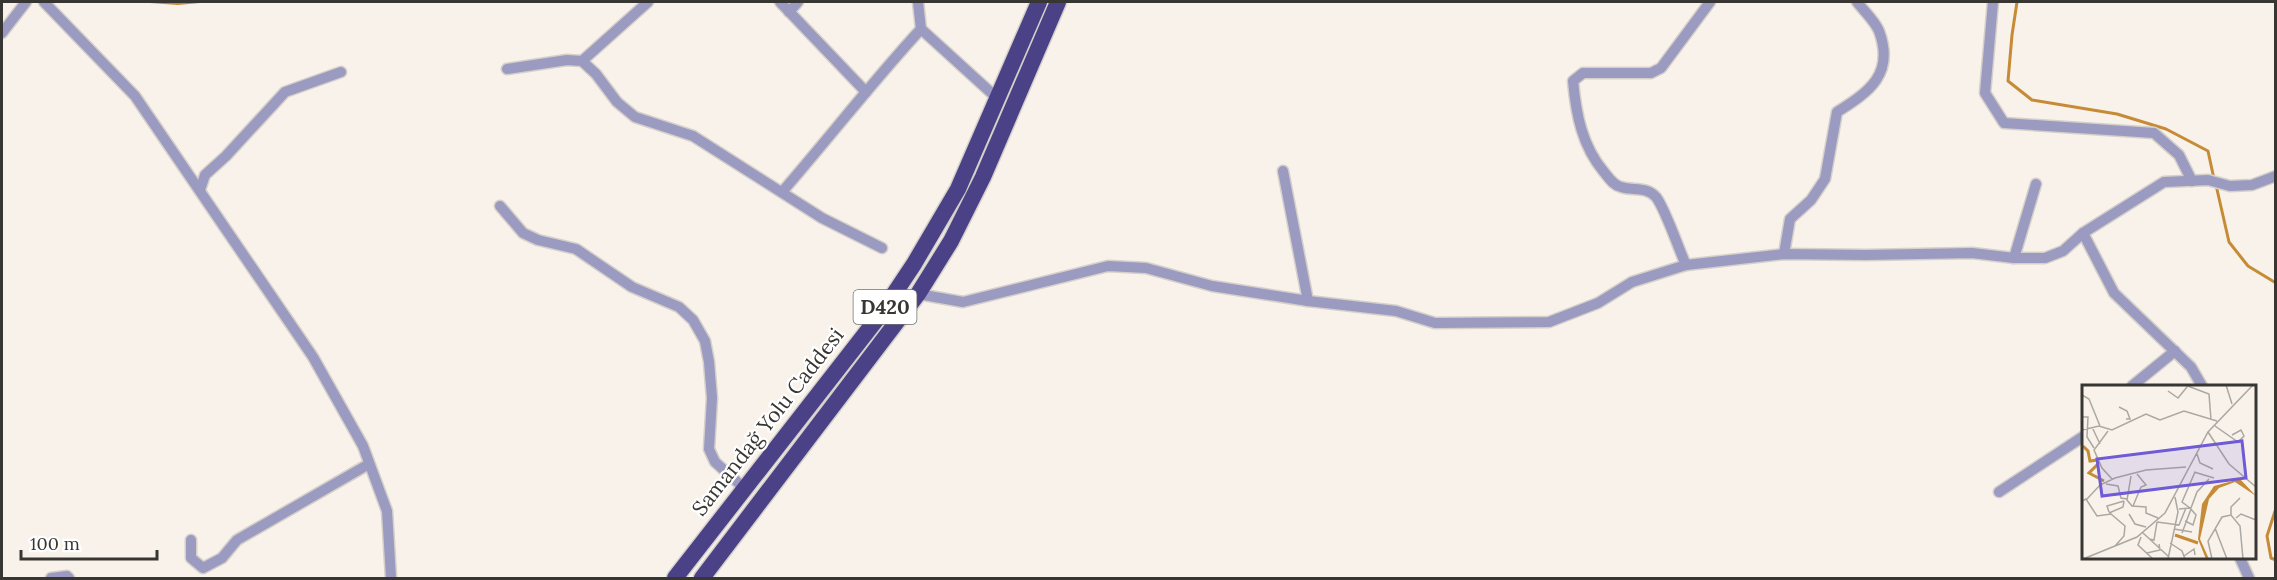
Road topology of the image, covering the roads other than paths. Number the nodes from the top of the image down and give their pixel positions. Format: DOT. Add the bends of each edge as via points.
graph roads {
  1 [pos="26,2"];
  2 [pos="44,2"];
  3 [pos="648,2"];
  4 [pos="780,2"];
  5 [pos="798,2"];
  6 [pos="918,2"];
  7 [pos="1039,2"];
  8 [pos="1058,2"];
  9 [pos="1710,2"];
  10 [pos="1857,2"];
  11 [pos="1993,2"];
  12 [pos="789,12"];
  13 [pos="921,28"];
  14 [pos="2,33"];
  15 [pos="582,61"];
  16 [pos="507,69"];
  17 [pos="340,72"];
  18 [pos="866,92"];
  19 [pos="998,99"];
  20 [pos="1283,171"];
  21 [pos="2276,176"];
  22 [pos="2192,181"];
  23 [pos="2036,184"];
  24 [pos="200,190"];
  25 [pos="782,192"];
  26 [pos="500,206"];
  27 [pos="2083,233"];
  28 [pos="882,248"];
  29 [pos="1784,254"];
  30 [pos="2014,258"];
  31 [pos="1686,265"];
  32 [pos="918,294"];
  33 [pos="1308,301"];
  34 [pos="2175,351"];
  35 [pos="2134,385"];
  36 [pos="2201,385"];
  37 [pos="2082,440"];
  38 [pos="369,464"];
  39 [pos="745,489"];
  40 [pos="1999,492"];
  41 [pos="191,540"];
  42 [pos="2240,559"];
  43 [pos="51,579"];
  44 [pos="69,579"];
  45 [pos="391,579"];
  46 [pos="675,579"];
  47 [pos="702,579"];
  48 [pos="2249,579"];
  1 -- 14 [label="street"];
  2 -- 24 [label="street" via="135,96"];
  3 -- 15 [label="street"];
  4 -- 12 [label="street"];
  5 -- 12 [label="street"];
  6 -- 13 [label="street"];
  7 -- 19 [label="highway, Samandağ Yolu Caddesi / D420"];
  8 -- 32 [label="highway, Samandağ Yolu Caddesi / D420" via="984,177"];
  9 -- 31 [label="street" via="1661,68 1651,73 1583,72 1573,81 1591,157 1612,182 1621,187 1645,189 1656,197"];
  10 -- 29 [label="street" via="1878,30 1883,70 1864,96 1837,112 1825,179 1811,200 1790,219"];
  11 -- 22 [label="street" via="1985,93 2004,123 2154,133 2179,155"];
  12 -- 18 [label="street"];
  13 -- 18 [label="street"];
  13 -- 19 [label="street"];
  15 -- 16 [label="street"];
  15 -- 25 [label="street" via="634,117 693,136"];
  17 -- 24 [label="street" via="285,92 205,175"];
  18 -- 25 [label="street"];
  19 -- 39 [label="highway, Samandağ Yolu Caddesi / D420" via="958,189 914,264 880,315"];
  20 -- 33 [label="street"];
  21 -- 22 [label="street" via="2252,185"];
  22 -- 27 [label="street" via="2164,182"];
  23 -- 30 [label="street"];
  24 -- 38 [label="street" via="313,357"];
  25 -- 28 [label="street" via="822,218"];
  26 -- 39 [label="street" via="523,233 576,249 632,287 679,307 693,320 705,341 709,362 710,449 715,462"];
  27 -- 30 [label="street" via="2063,251 2045,258"];
  27 -- 34 [label="street" via="2114,293"];
  29 -- 30 [label="street" via="1972,253"];
  29 -- 31 [label="street"];
  31 -- 33 [label="street" via="1632,282 1598,303 1549,322 1435,323 1396,311"];
  32 -- 33 [label="street" via="963,302 1108,266 1146,268 1212,286"];
  32 -- 47 [label="highway, Samandağ Yolu Caddesi / D420"];
  34 -- 35 [label="street"];
  34 -- 36 [label="street" via="2191,367"];
  37 -- 40 [label="street"];
  38 -- 41 [label="street" via="237,540 222,558 203,568 191,558"];
  38 -- 45 [label="street" via="387,511"];
  39 -- 46 [label="highway, Samandağ Yolu Caddesi / D420"];
  42 -- 48 [label="street"];
  43 -- 44 [label="street"];
}
